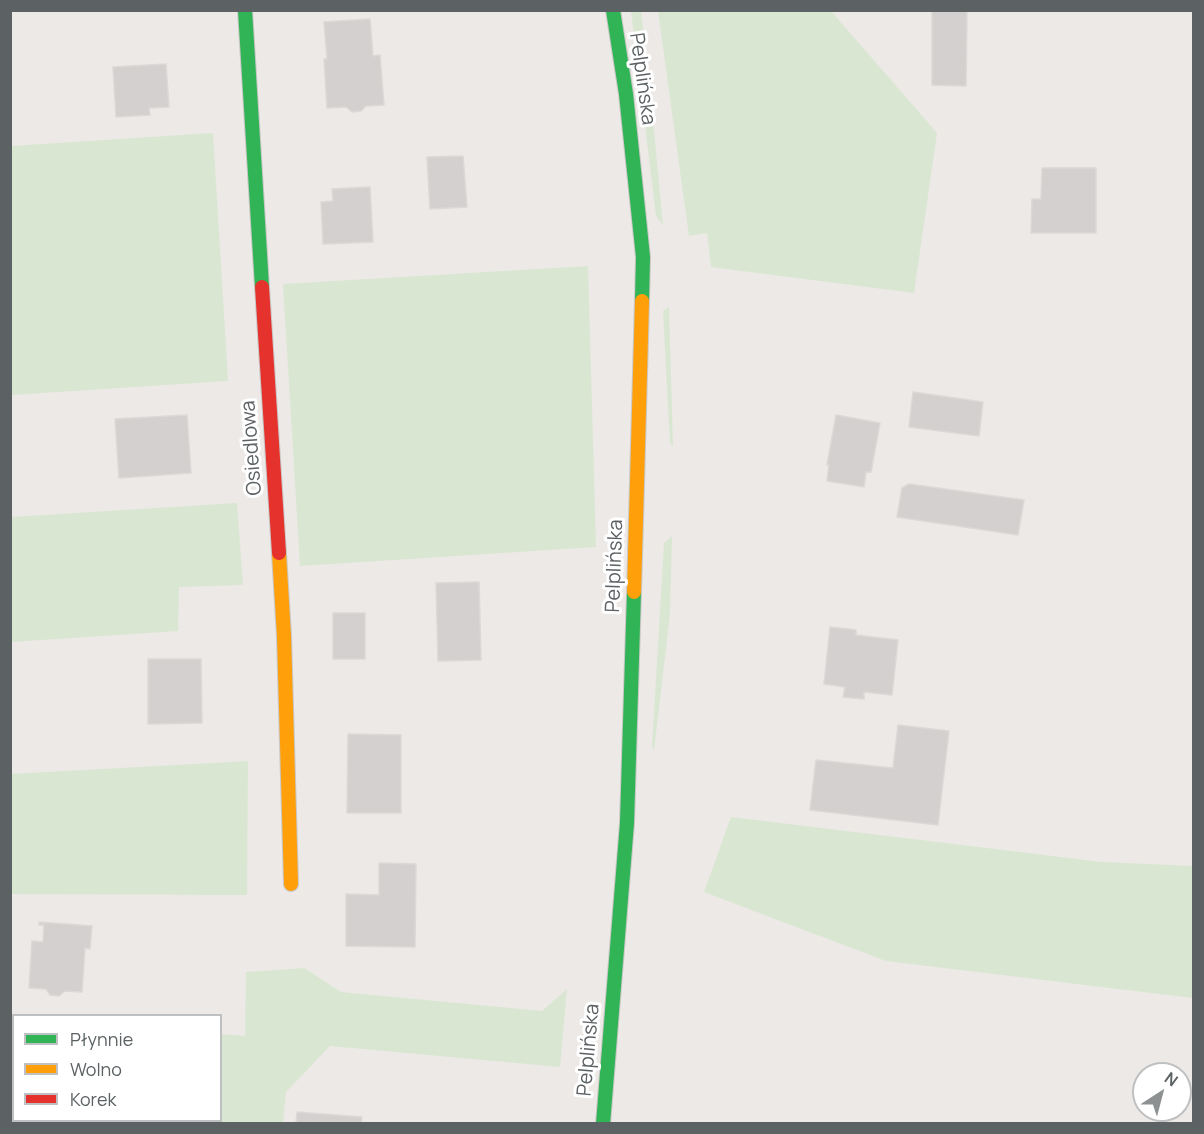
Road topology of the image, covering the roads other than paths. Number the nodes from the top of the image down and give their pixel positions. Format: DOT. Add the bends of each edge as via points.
graph roads {
  1 [pos="245,10"];
  2 [pos="613,10"];
  3 [pos="291,884"];
  4 [pos="603,1124"];
  1 -- 3 [label="main road, Osiedlowa" via="284,636"];
  2 -- 4 [label="main road, Pelplińska" via="643,257 627,823"];
}
